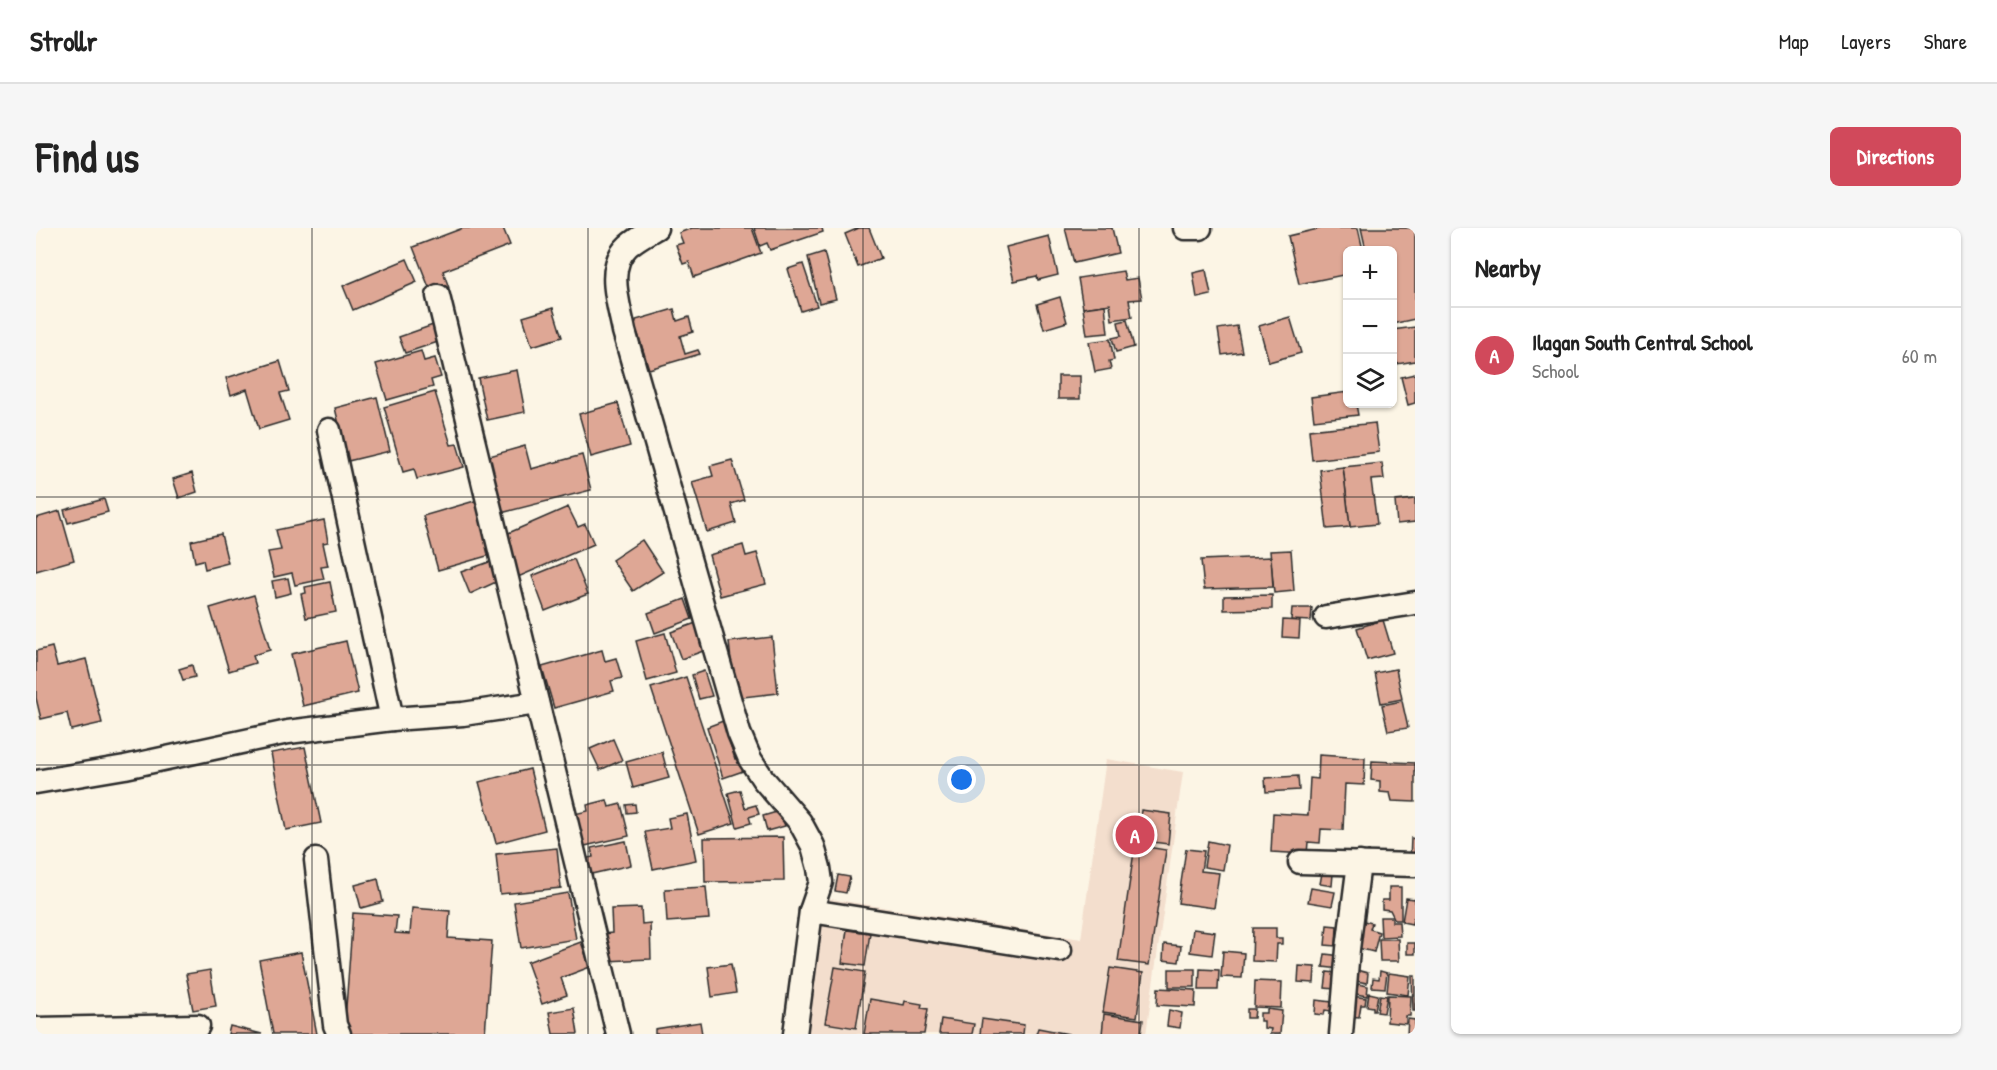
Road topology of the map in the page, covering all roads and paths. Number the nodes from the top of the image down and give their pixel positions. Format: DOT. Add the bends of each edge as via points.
graph roads {
  1 [pos="657,228"];
  2 [pos="1185,228"];
  3 [pos="1200,228"];
  4 [pos="438,296"];
  5 [pos="329,430"];
  6 [pos="1415,603"];
  7 [pos="1326,617"];
  8 [pos="537,703"];
  9 [pos="392,719"];
  10 [pos="36,782"];
  11 [pos="316,860"];
  12 [pos="1300,862"];
  13 [pos="1359,864"];
  14 [pos="1415,865"];
  15 [pos="812,910"];
  16 [pos="1060,950"];
  17 [pos="198,1026"];
  18 [pos="36,1029"];
  19 [pos="339,1034"];
  20 [pos="618,1034"];
  21 [pos="795,1034"];
  22 [pos="1341,1034"];
  1 -- 15 [label="street" via="627,247 619,257 615,270 624,331 739,734 763,779 800,822 813,846 821,882"];
  2 -- 3 [label="street"];
  4 -- 8 [label="street"];
  5 -- 9 [label="street"];
  6 -- 7 [label="street"];
  8 -- 9 [label="street"];
  8 -- 20 [label="street"];
  9 -- 10 [label="street" via="288,732"];
  11 -- 19 [label="street"];
  12 -- 13 [label="street"];
  13 -- 14 [label="street"];
  13 -- 22 [label="street"];
  15 -- 16 [label="street"];
  15 -- 21 [label="street"];
  17 -- 18 [label="street"];
}
